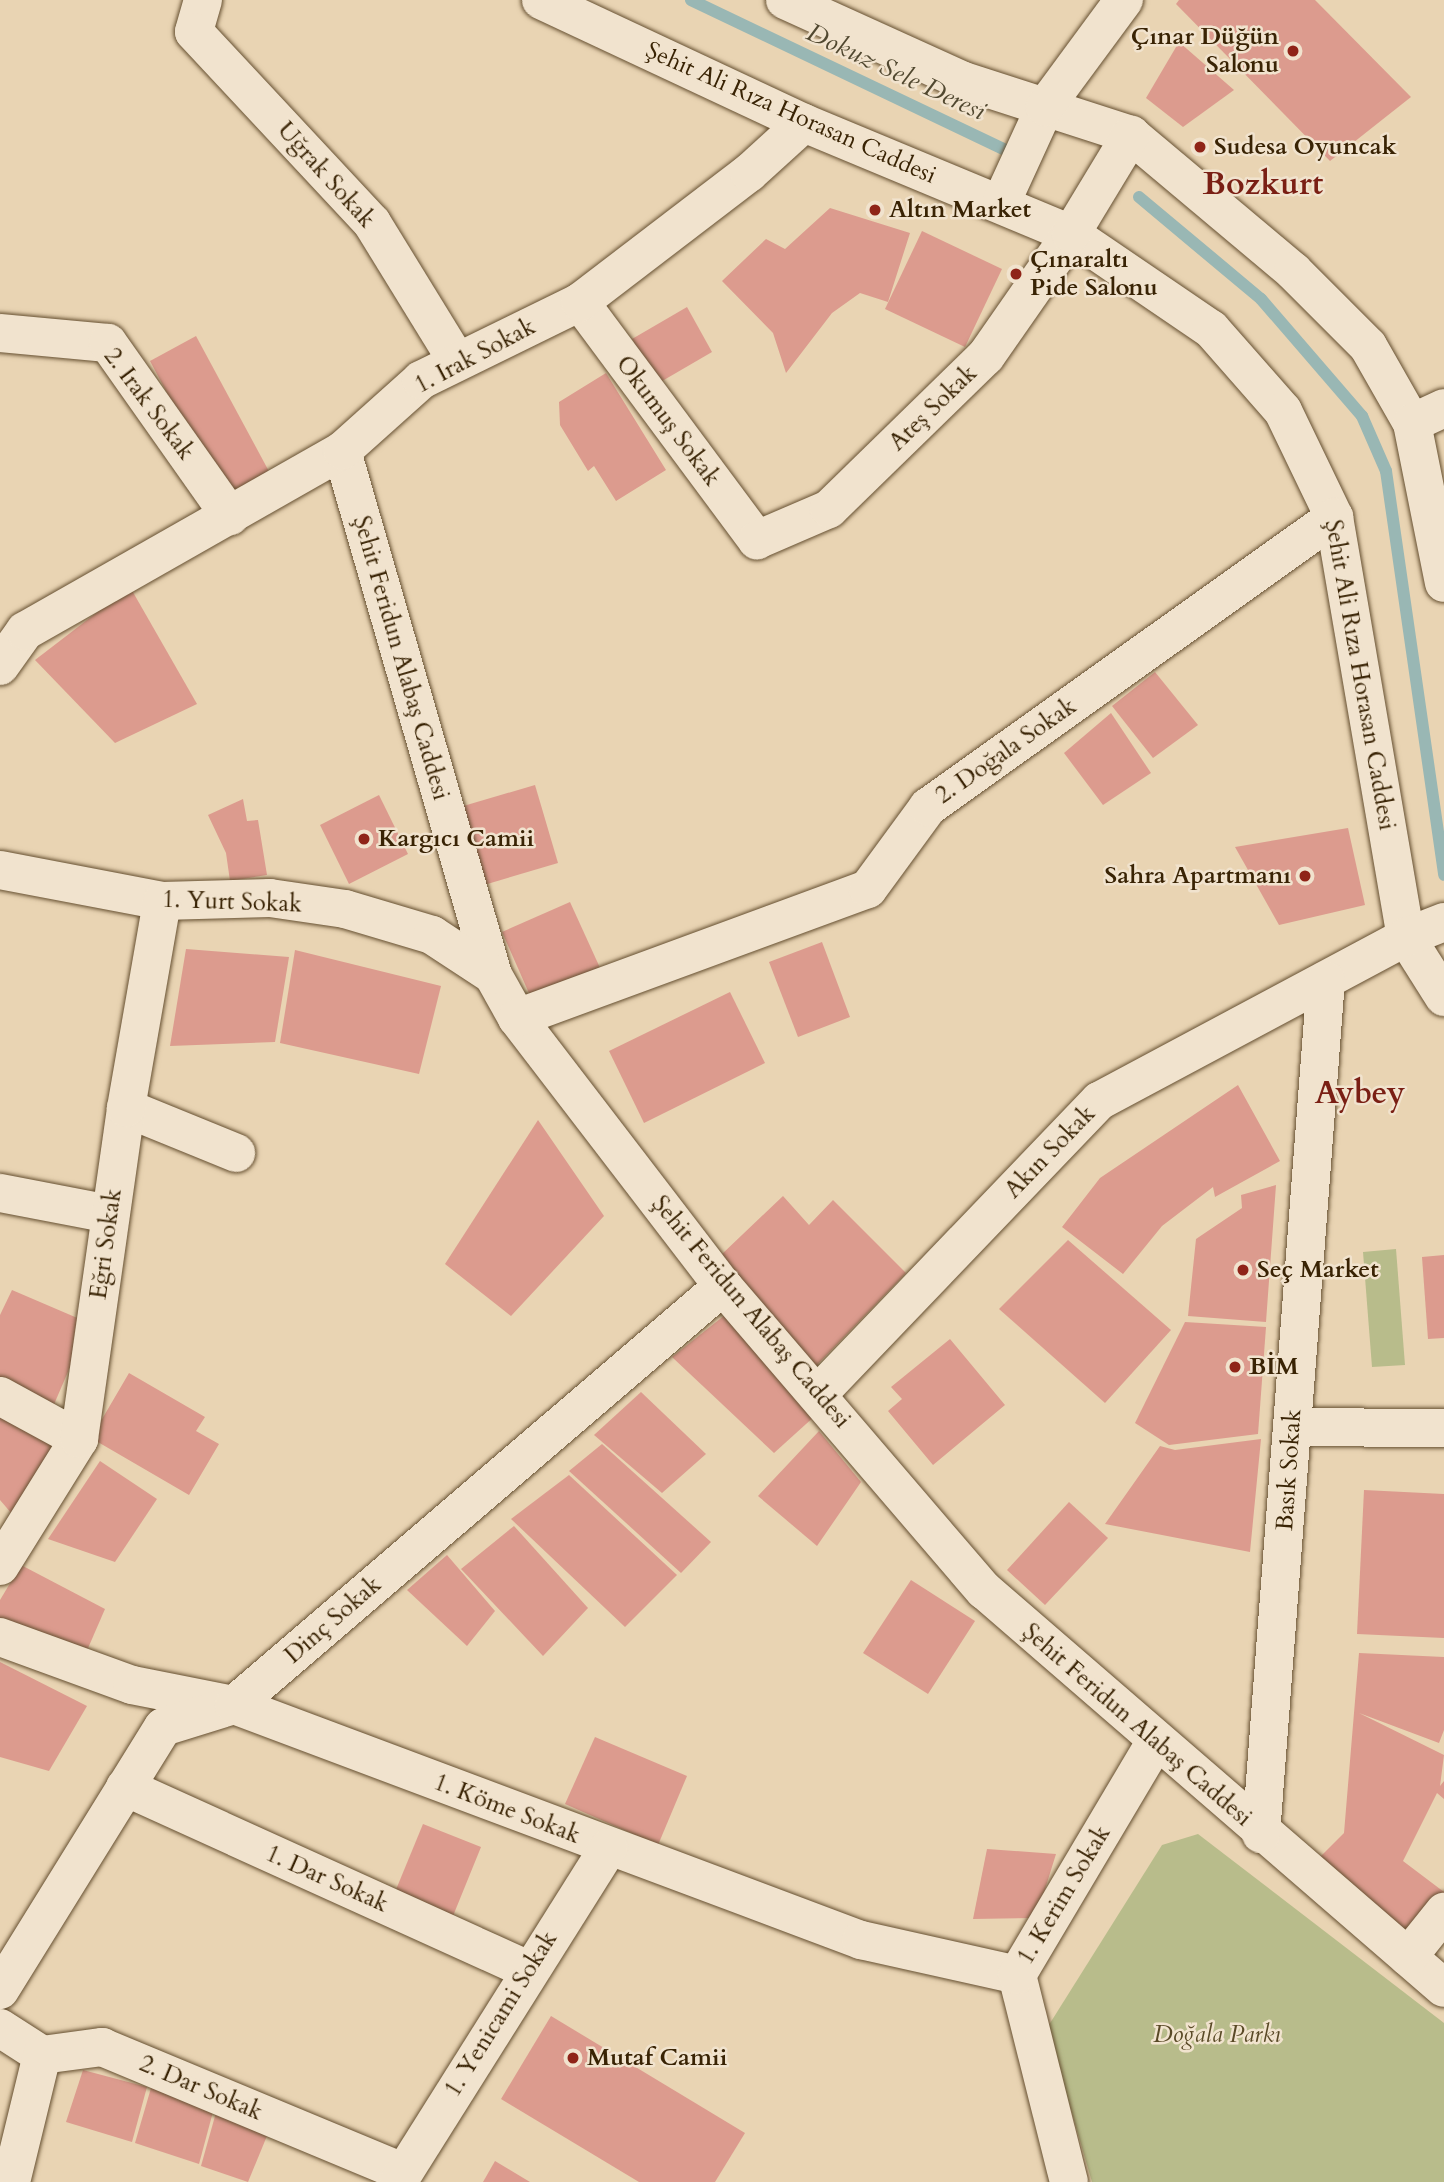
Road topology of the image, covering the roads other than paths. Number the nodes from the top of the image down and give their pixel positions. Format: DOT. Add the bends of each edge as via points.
graph roads {
  1 [pos="204,0"];
  2 [pos="541,0"];
  3 [pos="785,0"];
  4 [pos="1124,0"];
  5 [pos="1045,107"];
  6 [pos="804,123"];
  7 [pos="1131,135"];
  8 [pos="1001,202"];
  9 [pos="1072,234"];
  10 [pos="580,302"];
  11 [pos="0,333"];
  12 [pos="457,361"];
  13 [pos="1428,416"];
  14 [pos="342,451"];
  15 [pos="230,516"];
  16 [pos="1334,517"];
  17 [pos="757,540"];
  18 [pos="1444,583"];
  19 [pos="0,666"];
  20 [pos="0,870"];
  21 [pos="162,901"];
  22 [pos="1444,922"];
  23 [pos="1406,937"];
  24 [pos="493,975"];
  25 [pos="1326,980"];
  26 [pos="1444,997"];
  27 [pos="517,1018"];
  28 [pos="127,1108"];
  29 [pos="236,1153"];
  30 [pos="0,1194"];
  31 [pos="110,1214"];
  32 [pos="723,1286"];
  33 [pos="819,1393"];
  34 [pos="0,1396"];
  35 [pos="1292,1427"];
  36 [pos="1444,1428"];
  37 [pos="79,1439"];
  38 [pos="0,1566"];
  39 [pos="0,1637"];
  40 [pos="234,1704"];
  41 [pos="1156,1741"];
  42 [pos="125,1787"];
  43 [pos="1261,1834"];
  44 [pos="608,1848"];
  45 [pos="1444,1912"];
  46 [pos="1408,1957"];
  47 [pos="528,1970"];
  48 [pos="1017,1975"];
  49 [pos="1444,1988"];
  50 [pos="0,1990"];
  51 [pos="0,2028"];
  52 [pos="42,2055"];
  53 [pos="400,2177"];
  54 [pos="11,2182"];
  55 [pos="1069,2182"];
  1 -- 12 [label="street, Uğrak Sokak" via="194,32 372,223"];
  2 -- 6 [label="street, Şehit Ali Rıza Horasan Caddesi"];
  3 -- 5 [label="street" via="961,80"];
  4 -- 5 [label="street"];
  5 -- 7 [label="street"];
  5 -- 8 [label="street"];
  6 -- 8 [label="street, Şehit Ali Rıza Horasan Caddesi"];
  6 -- 10 [label="street, 1. Irak Sokak" via="749,173"];
  7 -- 9 [label="street, Ateş Sokak"];
  7 -- 13 [label="street" via="1293,271 1368,346"];
  8 -- 9 [label="street, Şehit Ali Rıza Horasan Caddesi"];
  9 -- 16 [label="street, Şehit Ali Rıza Horasan Caddesi" via="1211,329 1283,411"];
  9 -- 17 [label="street, Ateş Sokak" via="986,356 829,509"];
  10 -- 12 [label="street, 1. Irak Sokak"];
  10 -- 17 [label="street, Okumuş Sokak"];
  11 -- 15 [label="street, 2. Irak Sokak" via="108,343"];
  12 -- 14 [label="street, 1. Irak Sokak" via="421,380"];
  13 -- 18 [label="street"];
  14 -- 15 [label="street, 1. Irak Sokak"];
  14 -- 24 [label="street, Şehit Feridun Alabaş Caddesi"];
  15 -- 19 [label="street, 1. Irak Sokak" via="25,631"];
  16 -- 23 [label="street, Şehit Ali Rıza Horasan Caddesi"];
  16 -- 27 [label="street, 2. Doğala Sokak" via="928,807 868,889"];
  20 -- 21 [label="street, 1. Yurt Sokak"];
  21 -- 24 [label="street, 1. Yurt Sokak" via="270,898 345,909 432,934"];
  21 -- 28 [label="street, Eğri Sokak"];
  22 -- 23 [label="street, Akın Sokak"];
  23 -- 25 [label="street, Akın Sokak"];
  23 -- 26 [label="street, Şehit Ali Rıza Horasan Caddesi"];
  24 -- 27 [label="street, Şehit Feridun Alabaş Caddesi"];
  25 -- 33 [label="street, Akın Sokak" via="1099,1101"];
  25 -- 35 [label="street, Basık Sokak"];
  27 -- 32 [label="street, Şehit Feridun Alabaş Caddesi"];
  28 -- 29 [label="street"];
  28 -- 31 [label="street, Eğri Sokak"];
  30 -- 31 [label="street"];
  31 -- 37 [label="street, Eğri Sokak"];
  32 -- 33 [label="street, Şehit Feridun Alabaş Caddesi"];
  32 -- 40 [label="street, Dinç Sokak"];
  33 -- 41 [label="street, Şehit Feridun Alabaş Caddesi" via="984,1590"];
  34 -- 37 [label="street"];
  35 -- 36 [label="street"];
  35 -- 43 [label="street, Basık Sokak"];
  37 -- 38 [label="street, Eğri Sokak"];
  39 -- 40 [label="street, 1. Köme Sokak" via="132,1685"];
  40 -- 42 [label="street, Dinç Sokak" via="163,1727"];
  40 -- 44 [label="street, 1. Köme Sokak"];
  41 -- 43 [label="street, Şehit Feridun Alabaş Caddesi"];
  41 -- 48 [label="street, 1. Kerim Sokak"];
  42 -- 47 [label="street, 1. Dar Sokak"];
  42 -- 50 [label="street, Dinç Sokak"];
  43 -- 46 [label="street, Şehit Feridun Alabaş Caddesi"];
  44 -- 47 [label="street, 1. Yenicami Sokak"];
  44 -- 48 [label="street, 1. Köme Sokak" via="861,1940"];
  45 -- 46 [label="street"];
  46 -- 49 [label="street, Şehit Feridun Alabaş Caddesi"];
  47 -- 53 [label="street, 1. Yenicami Sokak"];
  48 -- 55 [label="street, 1. Kerim Sokak"];
  51 -- 52 [label="street"];
  52 -- 53 [label="street, 2. Dar Sokak" via="102,2047"];
  52 -- 54 [label="street"];
}
